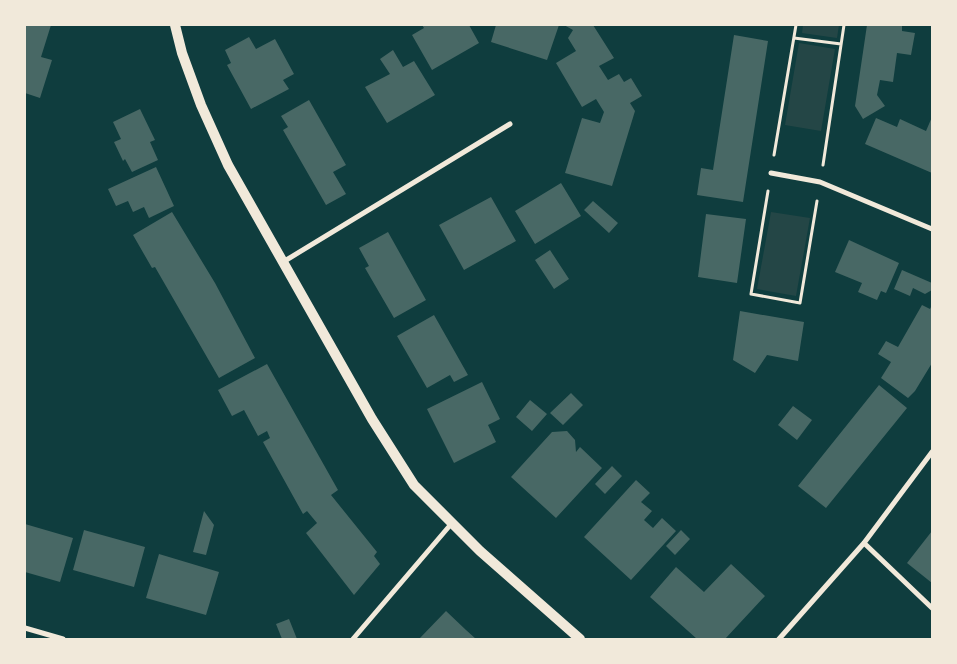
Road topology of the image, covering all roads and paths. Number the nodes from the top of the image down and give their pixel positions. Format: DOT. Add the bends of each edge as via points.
graph roads {
  1 [pos="175,25"];
  2 [pos="794,38"];
  3 [pos="841,44"];
  4 [pos="510,124"];
  5 [pos="771,173"];
  6 [pos="932,229"];
  7 [pos="282,263"];
  8 [pos="932,452"];
  9 [pos="452,523"];
  10 [pos="864,543"];
  11 [pos="932,608"];
  12 [pos="25,628"];
  13 [pos="63,639"];
  14 [pos="353,639"];
  15 [pos="580,639"];
  16 [pos="779,639"];
  1 -- 7 [label="main road" via="201,105 228,165"];
  2 -- 3 [label="path"];
  4 -- 7 [label="street"];
  5 -- 6 [label="street" via="820,182"];
  7 -- 9 [label="main road" via="414,485"];
  8 -- 10 [label="street"];
  9 -- 14 [label="street"];
  9 -- 15 [label="main road"];
  10 -- 11 [label="street"];
  10 -- 16 [label="street"];
  12 -- 13 [label="street"];
}
